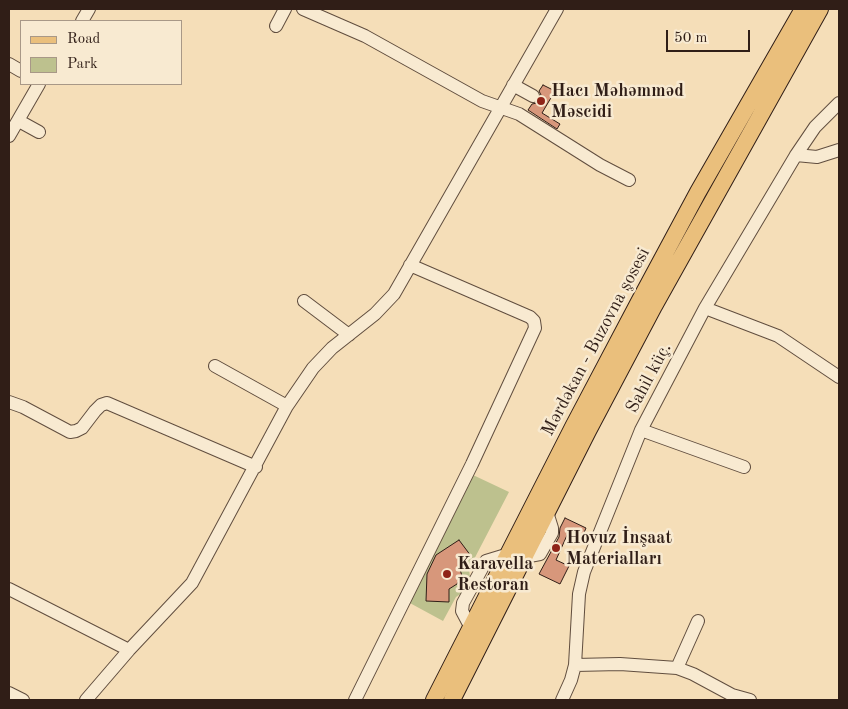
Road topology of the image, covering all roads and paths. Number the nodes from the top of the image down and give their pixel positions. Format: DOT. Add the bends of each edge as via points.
graph roads {
  1 [pos="89,9"];
  2 [pos="285,9"];
  3 [pos="303,9"];
  4 [pos="557,9"];
  5 [pos="803,9"];
  6 [pos="820,9"];
  7 [pos="83,20"];
  8 [pos="276,26"];
  9 [pos="39,85"];
  10 [pos="513,85"];
  11 [pos="533,96"];
  12 [pos="839,103"];
  13 [pos="500,107"];
  14 [pos="19,121"];
  15 [pos="39,132"];
  16 [pos="9,136"];
  17 [pos="839,150"];
  18 [pos="796,155"];
  19 [pos="628,180"];
  20 [pos="410,265"];
  21 [pos="304,301"];
  22 [pos="706,308"];
  23 [pos="349,335"];
  24 [pos="215,366"];
  25 [pos="839,376"];
  26 [pos="9,402"];
  27 [pos="288,406"];
  28 [pos="641,430"];
  29 [pos="256,467"];
  30 [pos="744,467"];
  31 [pos="516,556"];
  32 [pos="9,589"];
  33 [pos="698,621"];
  34 [pos="129,650"];
  35 [pos="575,665"];
  36 [pos="677,668"];
  37 [pos="9,692"];
  38 [pos="23,700"];
  39 [pos="86,700"];
  40 [pos="355,700"];
  41 [pos="434,700"];
  42 [pos="452,700"];
  43 [pos="562,700"];
  44 [pos="750,700"];
  1 -- 7 [label="street"];
  2 -- 8 [label="street"];
  3 -- 13 [label="street" via="365,36 475,98"];
  4 -- 10 [label="street"];
  5 -- 31 [label="main road, Mərdəkan - Buzovna şosesi" via="640,300"];
  6 -- 31 [label="main road, Mərdəkan - Buzovna şosesi" via="654,306 547,512"];
  9 -- 14 [label="street"];
  10 -- 11 [label="street"];
  10 -- 13 [label="street"];
  12 -- 18 [label="street, Sahil küç." via="815,127"];
  13 -- 19 [label="street" via="519,114"];
  13 -- 20 [label="street"];
  14 -- 15 [label="street"];
  14 -- 16 [label="street"];
  17 -- 18 [label="street" via="817,157"];
  18 -- 22 [label="street, Sahil küç."];
  20 -- 23 [label="street" via="386,303"];
  20 -- 40 [label="street" via="530,317 535,328 472,464"];
  21 -- 23 [label="street"];
  22 -- 25 [label="street" via="778,336"];
  22 -- 28 [label="street, Sahil küç."];
  23 -- 27 [label="street" via="320,359"];
  24 -- 27 [label="street"];
  26 -- 29 [label="street" via="70,432 82,428 95,411 107,403"];
  27 -- 29 [label="street"];
  28 -- 30 [label="street"];
  28 -- 35 [label="street, Sahil küç." via="584,572 579,594"];
  29 -- 34 [label="street" via="192,583"];
  31 -- 41 [label="main road, Mərdəkan - Buzovna şosesi" via="471,628"];
  31 -- 42 [label="main road, Mərdəkan - Buzovna şosesi"];
  32 -- 34 [label="street"];
  33 -- 36 [label="street"];
  34 -- 39 [label="street"];
  35 -- 36 [label="street"];
  35 -- 43 [label="street, Sahil küç."];
  36 -- 44 [label="street" via="732,695"];
  37 -- 38 [label="street"];
}
